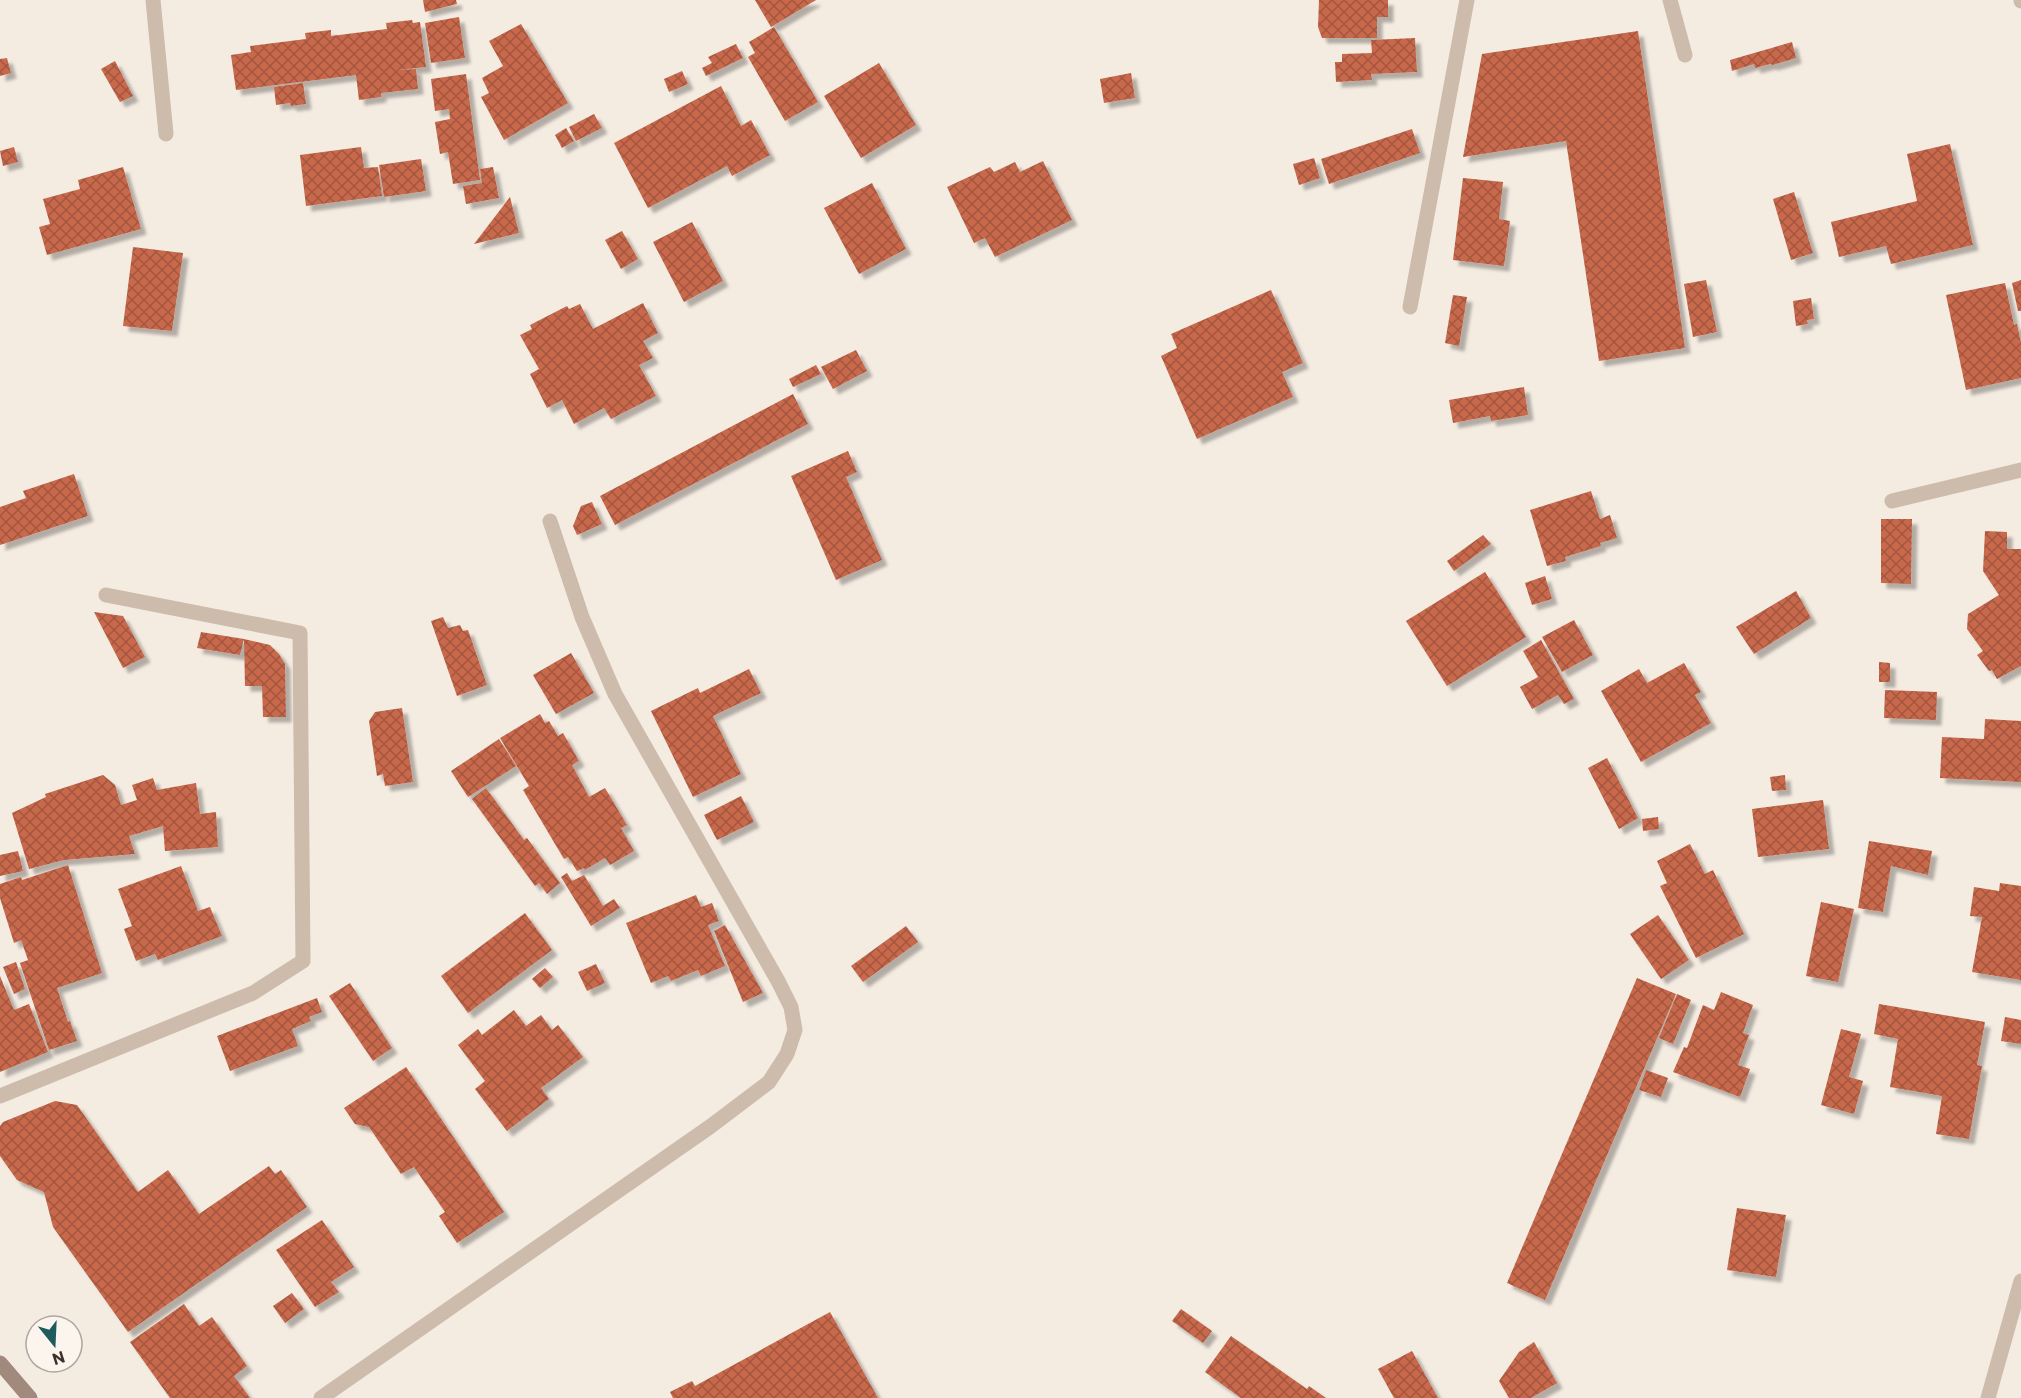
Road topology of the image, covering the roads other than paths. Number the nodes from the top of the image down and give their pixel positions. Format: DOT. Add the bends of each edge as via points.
graph roads {
  1 [pos="153,0"];
  2 [pos="1467,0"];
  3 [pos="1670,0"];
  4 [pos="1684,55"];
  5 [pos="166,134"];
  6 [pos="1410,307"];
  7 [pos="2021,470"];
  8 [pos="1893,501"];
  9 [pos="550,521"];
  10 [pos="106,595"];
  11 [pos="0,1096"];
  12 [pos="2021,1281"];
  13 [pos="0,1363"];
  14 [pos="30,1398"];
  15 [pos="321,1398"];
  16 [pos="1988,1398"];
  1 -- 5 [label="street"];
  2 -- 6 [label="street"];
  3 -- 4 [label="street"];
  7 -- 8 [label="street"];
  9 -- 15 [label="street" via="582,617 615,694 778,981 791,1007 795,1030 787,1054 769,1082"];
  10 -- 11 [label="street" via="300,633 303,961 253,993"];
  12 -- 16 [label="street"];
  13 -- 14 [label="main road"];
}
